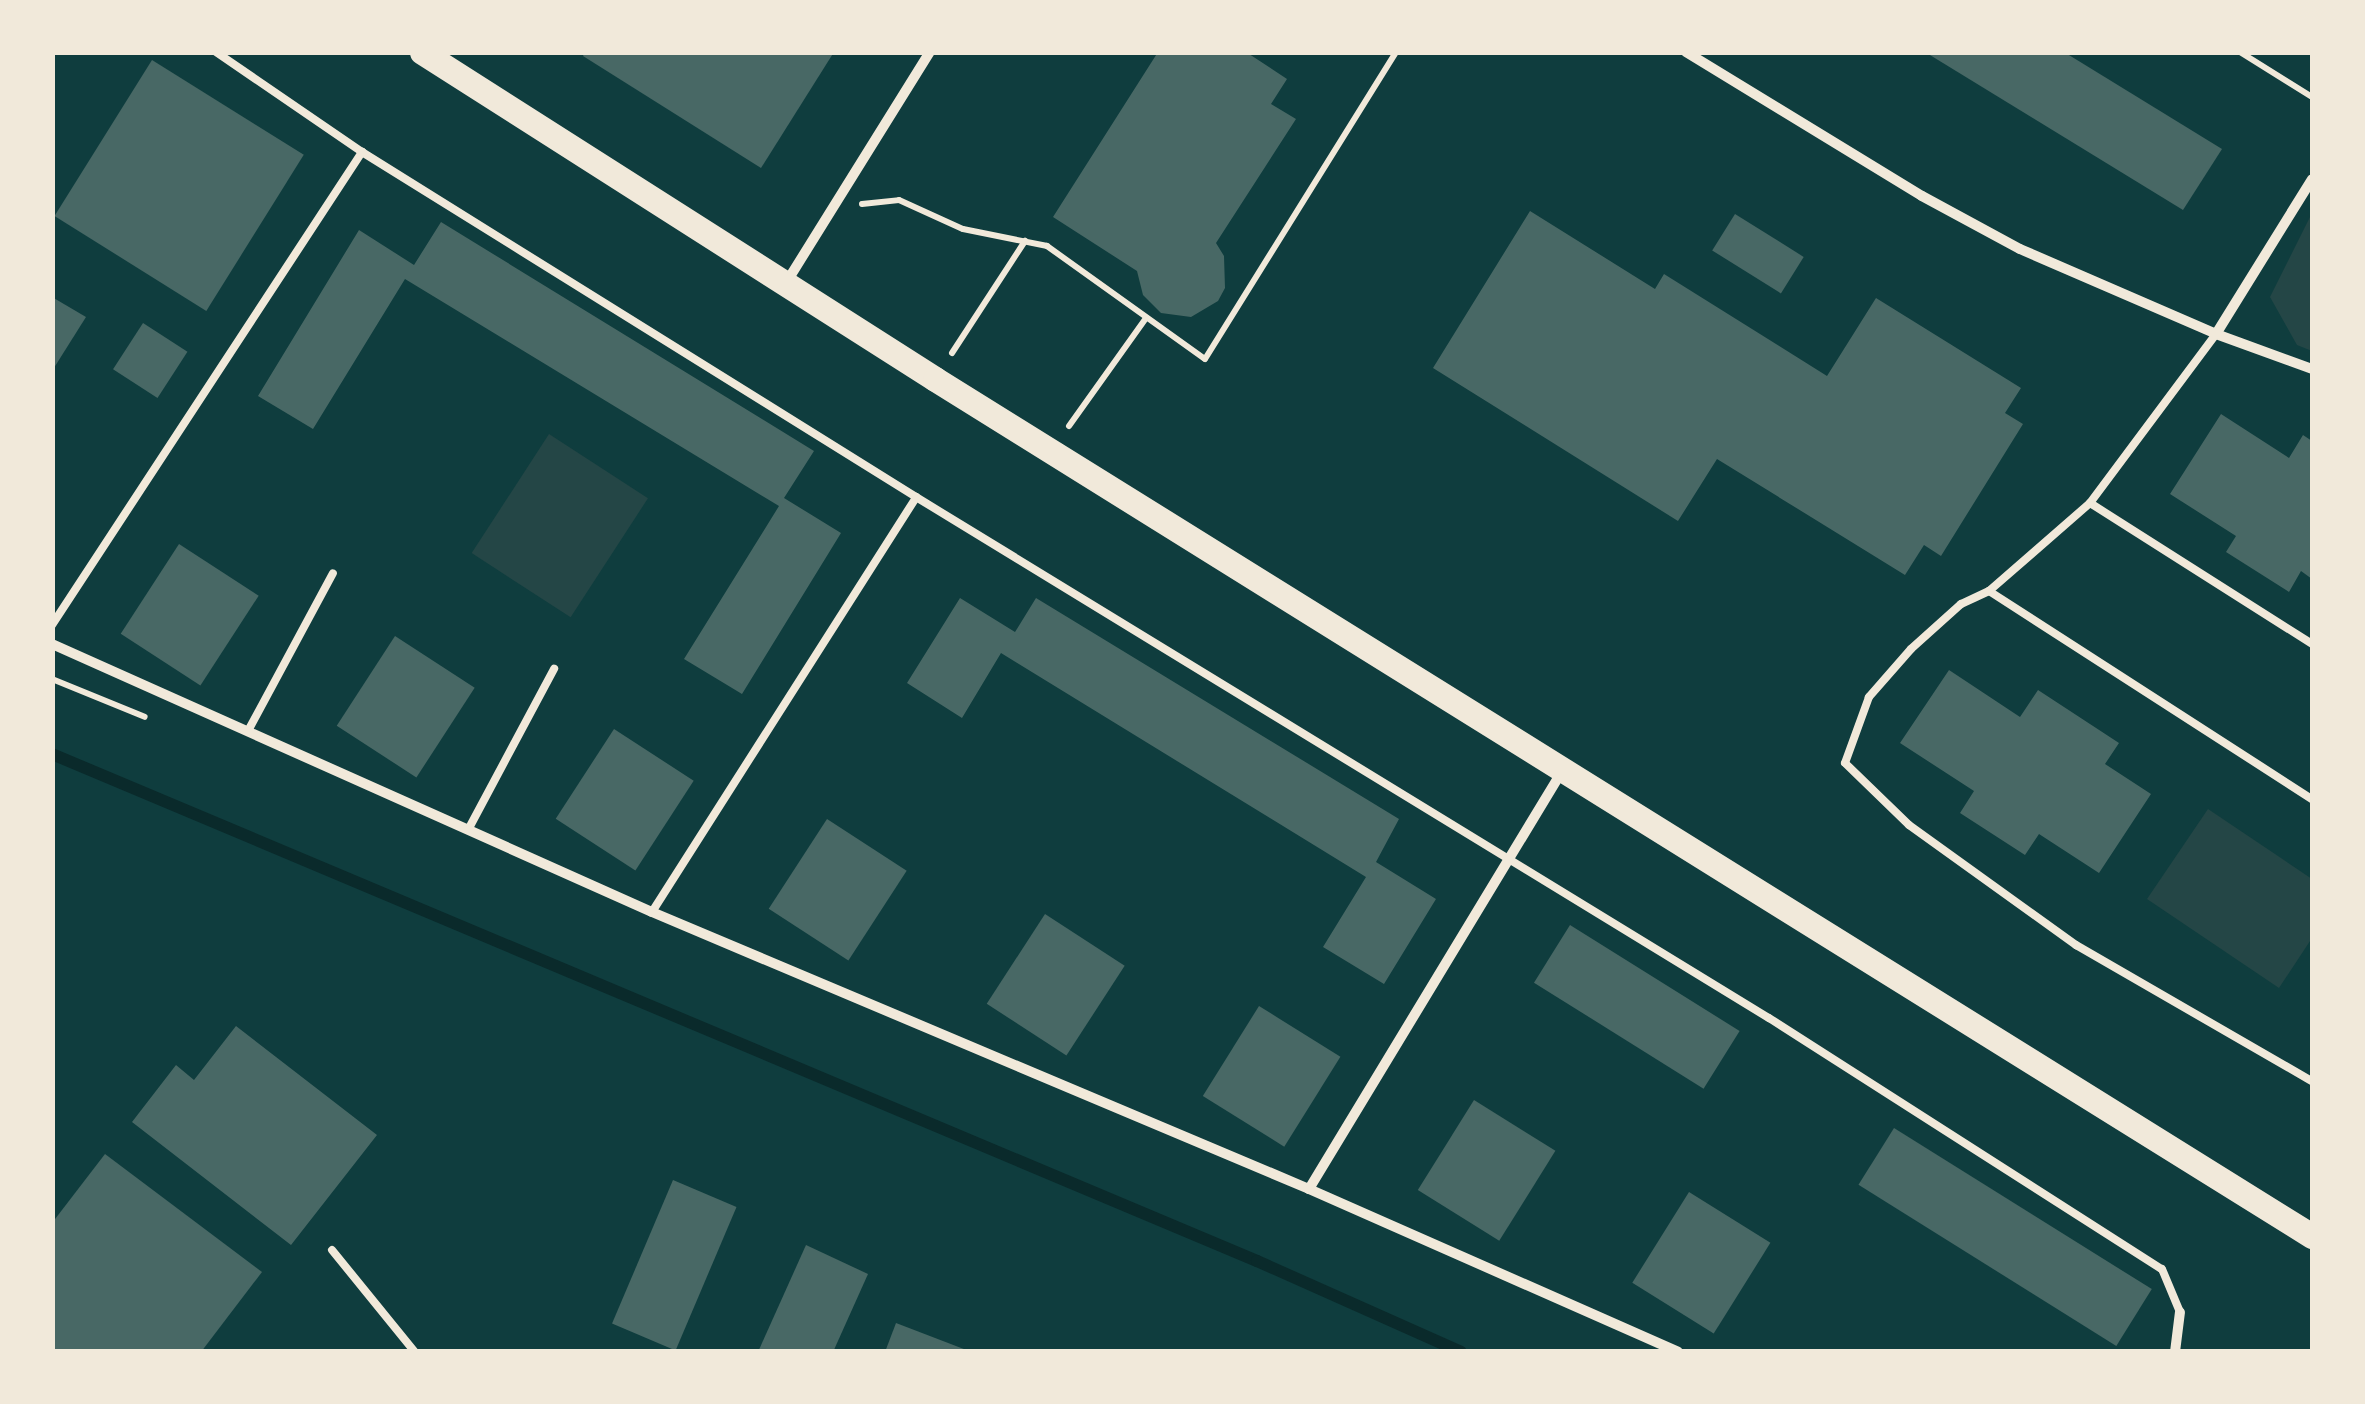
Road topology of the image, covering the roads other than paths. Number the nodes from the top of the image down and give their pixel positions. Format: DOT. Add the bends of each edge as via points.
graph roads {
  1 [pos="216,52"];
  2 [pos="422,52"];
  3 [pos="912,52"];
  4 [pos="1686,52"];
  5 [pos="927,56"];
  6 [pos="362,152"];
  7 [pos="2312,179"];
  8 [pos="786,284"];
  9 [pos="2216,334"];
  10 [pos="2312,369"];
  11 [pos="916,497"];
  12 [pos="2090,503"];
  13 [pos="334,574"];
  14 [pos="1989,592"];
  15 [pos="52,625"];
  16 [pos="52,644"];
  17 [pos="2312,644"];
  18 [pos="554,669"];
  19 [pos="248,731"];
  20 [pos="1563,769"];
  21 [pos="2312,800"];
  22 [pos="468,830"];
  23 [pos="1508,860"];
  24 [pos="652,912"];
  25 [pos="2312,1080"];
  26 [pos="1308,1189"];
  27 [pos="2312,1236"];
  28 [pos="332,1250"];
  29 [pos="2180,1312"];
  30 [pos="415,1352"];
  31 [pos="1678,1352"];
  32 [pos="2175,1352"];
  1 -- 6 [label="lane"];
  2 -- 8 [label="main road"];
  3 -- 5 [label="lane"];
  4 -- 9 [label="street" via="2020,249"];
  5 -- 8 [label="street"];
  6 -- 11 [label="lane"];
  6 -- 15 [label="lane"];
  7 -- 9 [label="street"];
  8 -- 20 [label="main road"];
  9 -- 10 [label="street"];
  9 -- 12 [label="lane"];
  11 -- 23 [label="lane"];
  11 -- 24 [label="lane"];
  12 -- 14 [label="lane"];
  12 -- 17 [label="lane"];
  13 -- 19 [label="lane"];
  14 -- 21 [label="lane"];
  14 -- 25 [label="lane" via="1961,604 1869,696 1845,763 1910,825 2076,946"];
  16 -- 19 [label="street"];
  18 -- 22 [label="lane"];
  19 -- 22 [label="street"];
  20 -- 23 [label="street"];
  20 -- 27 [label="main road"];
  22 -- 24 [label="street"];
  23 -- 26 [label="street"];
  23 -- 29 [label="lane" via="2162,1269"];
  24 -- 26 [label="street"];
  26 -- 31 [label="street"];
  28 -- 30 [label="lane"];
  29 -- 32 [label="street"];
}
